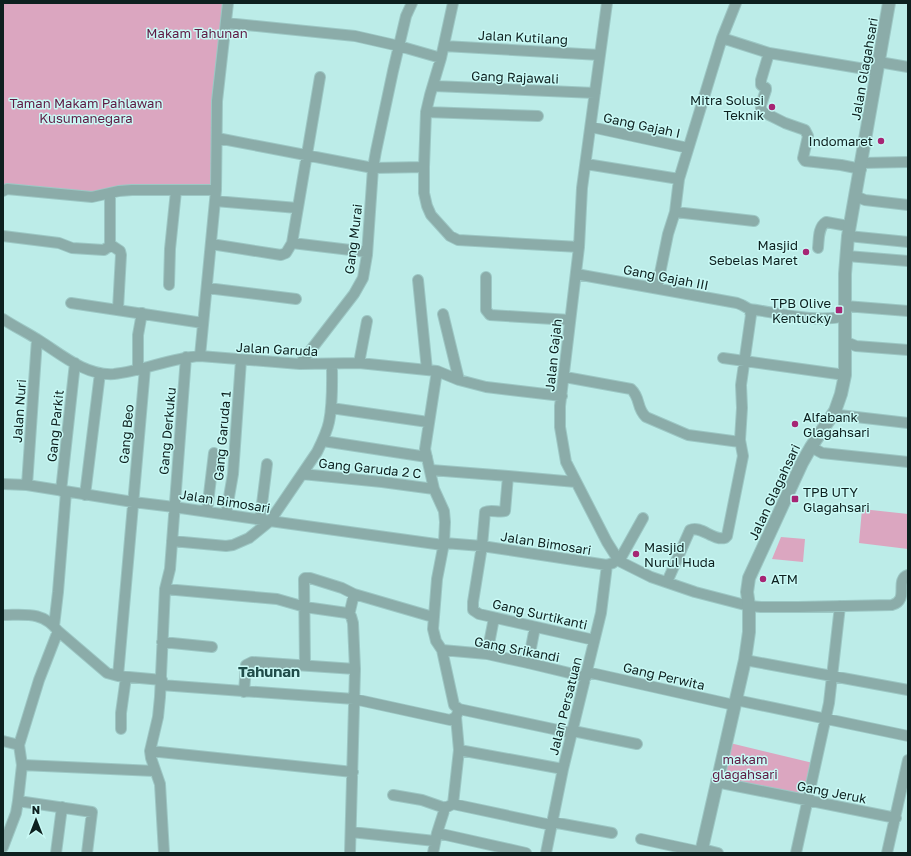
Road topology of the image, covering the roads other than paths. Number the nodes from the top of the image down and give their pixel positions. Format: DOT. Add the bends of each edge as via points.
graph roads {
  1 [pos="228,3"];
  2 [pos="412,3"];
  3 [pos="453,3"];
  4 [pos="607,3"];
  5 [pos="736,3"];
  6 [pos="889,3"];
  7 [pos="226,23"];
  8 [pos="722,38"];
  9 [pos="399,46"];
  10 [pos="444,46"];
  11 [pos="769,53"];
  12 [pos="600,55"];
  13 [pos="441,58"];
  14 [pos="878,67"];
  15 [pos="908,67"];
  16 [pos="320,77"];
  17 [pos="434,86"];
  18 [pos="595,93"];
  19 [pos="426,112"];
  20 [pos="538,116"];
  21 [pos="591,127"];
  22 [pos="217,138"];
  23 [pos="688,148"];
  24 [pos="306,154"];
  25 [pos="908,162"];
  26 [pos="586,164"];
  27 [pos="861,166"];
  28 [pos="424,167"];
  29 [pos="373,168"];
  30 [pos="679,179"];
  31 [pos="216,190"];
  32 [pos="3,191"];
  33 [pos="176,191"];
  34 [pos="110,193"];
  35 [pos="855,196"];
  36 [pos="215,201"];
  37 [pos="908,205"];
  38 [pos="297,208"];
  39 [pos="675,212"];
  40 [pos="754,221"];
  41 [pos="851,222"];
  42 [pos="3,236"];
  43 [pos="848,236"];
  44 [pos="908,242"];
  45 [pos="292,243"];
  46 [pos="211,244"];
  47 [pos="111,245"];
  48 [pos="579,247"];
  49 [pos="818,248"];
  50 [pos="367,252"];
  51 [pos="847,256"];
  52 [pos="908,261"];
  53 [pos="576,274"];
  54 [pos="486,277"];
  55 [pos="418,280"];
  56 [pos="169,285"];
  57 [pos="207,288"];
  58 [pos="657,288"];
  59 [pos="296,299"];
  60 [pos="71,303"];
  61 [pos="118,309"];
  62 [pos="749,309"];
  63 [pos="845,311"];
  64 [pos="908,311"];
  65 [pos="142,313"];
  66 [pos="443,314"];
  67 [pos="3,319"];
  68 [pos="570,320"];
  69 [pos="367,321"];
  70 [pos="203,323"];
  71 [pos="37,339"];
  72 [pos="846,342"];
  73 [pos="908,350"];
  74 [pos="200,356"];
  75 [pos="186,357"];
  76 [pos="723,358"];
  77 [pos="241,360"];
  78 [pos="744,362"];
  79 [pos="75,363"];
  80 [pos="359,363"];
  81 [pos="300,364"];
  82 [pos="332,364"];
  83 [pos="141,369"];
  84 [pos="432,371"];
  85 [pos="100,373"];
  86 [pos="845,376"];
  87 [pos="565,377"];
  88 [pos="459,380"];
  89 [pos="562,396"];
  90 [pos="331,408"];
  91 [pos="835,411"];
  92 [pos="428,422"];
  93 [pos="908,422"];
  94 [pos="322,441"];
  95 [pos="740,442"];
  96 [pos="811,447"];
  97 [pos="214,453"];
  98 [pos="427,457"];
  99 [pos="908,462"];
  100 [pos="267,464"];
  101 [pos="431,470"];
  102 [pos="302,474"];
  103 [pos="508,476"];
  104 [pos="576,482"];
  105 [pos="3,484"];
  106 [pos="27,485"];
  107 [pos="434,489"];
  108 [pos="64,492"];
  109 [pos="85,495"];
  110 [pos="133,502"];
  111 [pos="174,507"];
  112 [pos="207,511"];
  113 [pos="226,514"];
  114 [pos="643,518"];
  115 [pos="260,520"];
  116 [pos="270,521"];
  117 [pos="172,541"];
  118 [pos="444,544"];
  119 [pos="482,546"];
  120 [pos="619,561"];
  121 [pos="607,565"];
  122 [pos="908,576"];
  123 [pos="667,582"];
  124 [pos="165,589"];
  125 [pos="354,594"];
  126 [pos="749,606"];
  127 [pos="840,606"];
  128 [pos="305,607"];
  129 [pos="347,613"];
  130 [pos="3,615"];
  131 [pos="433,618"];
  132 [pos="494,618"];
  133 [pos="535,627"];
  134 [pos="56,628"];
  135 [pos="594,640"];
  136 [pos="162,642"];
  137 [pos="212,647"];
  138 [pos="442,650"];
  139 [pos="487,654"];
  140 [pos="745,660"];
  141 [pos="528,663"];
  142 [pos="305,665"];
  143 [pos="354,669"];
  144 [pos="586,674"];
  145 [pos="122,676"];
  146 [pos="832,676"];
  147 [pos="161,682"];
  148 [pos="908,690"];
  149 [pos="244,692"];
  150 [pos="354,699"];
  151 [pos="735,703"];
  152 [pos="458,713"];
  153 [pos="825,719"];
  154 [pos="121,728"];
  155 [pos="572,732"];
  156 [pos="908,736"];
  157 [pos="3,741"];
  158 [pos="637,744"];
  159 [pos="19,745"];
  160 [pos="459,750"];
  161 [pos="150,751"];
  162 [pos="908,760"];
  163 [pos="22,765"];
  164 [pos="563,769"];
  165 [pos="155,770"];
  166 [pos="353,772"];
  167 [pos="716,782"];
  168 [pos="393,795"];
  169 [pos="806,800"];
  170 [pos="18,801"];
  171 [pos="449,806"];
  172 [pos="62,807"];
  173 [pos="896,818"];
  174 [pos="7,822"];
  175 [pos="552,824"];
  176 [pos="351,832"];
  177 [pos="612,833"];
  178 [pos="436,837"];
  179 [pos="642,840"];
  180 [pos="3,847"];
  181 [pos="701,851"];
  182 [pos="56,853"];
  183 [pos="87,853"];
  184 [pos="164,853"];
  185 [pos="350,853"];
  186 [pos="433,853"];
  187 [pos="526,853"];
  188 [pos="546,853"];
  189 [pos="718,853"];
  190 [pos="796,853"];
  191 [pos="887,853"];
  1 -- 7 [label="street"];
  2 -- 9 [label="street, Gang Murai"];
  3 -- 10 [label="street"];
  4 -- 12 [label="street, Jalan Gajah"];
  5 -- 8 [label="street"];
  6 -- 14 [label="street, Jalan Glagahsari"];
  7 -- 9 [label="street" via="343,34"];
  7 -- 22 [label="street" via="217,101"];
  8 -- 11 [label="street"];
  8 -- 23 [label="street"];
  9 -- 13 [label="street"];
  9 -- 29 [label="street, Gang Murai"];
  10 -- 12 [label="street, Jalan Kutilang"];
  10 -- 13 [label="street"];
  11 -- 14 [label="street"];
  11 -- 27 [label="street" via="760,80 761,85 766,88 761,111 805,130 808,136 802,158 805,161"];
  12 -- 18 [label="street, Jalan Gajah"];
  13 -- 17 [label="street"];
  14 -- 15 [label="street"];
  14 -- 27 [label="street, Jalan Glagahsari"];
  16 -- 24 [label="street"];
  17 -- 18 [label="street, Gang Rajawali"];
  17 -- 19 [label="street"];
  18 -- 21 [label="street, Jalan Gajah"];
  19 -- 20 [label="street"];
  19 -- 28 [label="street"];
  21 -- 23 [label="street, Gang Gajah I"];
  21 -- 26 [label="street, Jalan Gajah"];
  22 -- 24 [label="street"];
  22 -- 31 [label="street"];
  23 -- 30 [label="street"];
  24 -- 29 [label="street"];
  24 -- 38 [label="street"];
  25 -- 27 [label="street"];
  26 -- 30 [label="street"];
  26 -- 48 [label="street, Jalan Gajah"];
  27 -- 35 [label="street, Jalan Glagahsari"];
  28 -- 29 [label="street"];
  28 -- 48 [label="street" via="427,206 431,215 454,238 464,242"];
  29 -- 50 [label="street, Gang Murai"];
  30 -- 39 [label="street"];
  31 -- 33 [label="street"];
  31 -- 36 [label="street"];
  32 -- 34 [label="street" via="7,189 92,197"];
  33 -- 34 [label="street" via="132,190"];
  33 -- 56 [label="street"];
  34 -- 47 [label="street"];
  35 -- 37 [label="street" via="865,200"];
  35 -- 41 [label="street, Jalan Glagahsari"];
  36 -- 38 [label="street"];
  36 -- 46 [label="street"];
  38 -- 45 [label="street"];
  39 -- 40 [label="street"];
  39 -- 58 [label="street"];
  41 -- 43 [label="street, Jalan Glagahsari"];
  41 -- 49 [label="street" via="848,226 823,223"];
  42 -- 47 [label="street" via="59,243 72,248 104,250"];
  43 -- 44 [label="street"];
  43 -- 51 [label="street, Jalan Glagahsari"];
  45 -- 46 [label="street" via="286,253 280,255"];
  45 -- 50 [label="street"];
  46 -- 57 [label="street"];
  47 -- 61 [label="street" via="119,249 121,255"];
  48 -- 53 [label="street, Jalan Gajah"];
  50 -- 81 [label="street, Gang Murai" via="360,285"];
  51 -- 52 [label="street"];
  51 -- 63 [label="street, Jalan Glagahsari"];
  53 -- 58 [label="street, Gang Gajah III"];
  53 -- 68 [label="street, Jalan Gajah"];
  54 -- 68 [label="street" via="486,310 490,315"];
  55 -- 84 [label="street"];
  57 -- 59 [label="street"];
  57 -- 70 [label="street"];
  58 -- 62 [label="street, Gang Gajah III" via="742,305"];
  60 -- 61 [label="street"];
  61 -- 65 [label="street"];
  62 -- 63 [label="street, Gang Gajah III" via="834,319"];
  62 -- 78 [label="street" via="751,315"];
  63 -- 64 [label="street, Gang Gajah III"];
  63 -- 72 [label="street, Jalan Glagahsari"];
  65 -- 70 [label="street"];
  65 -- 83 [label="street, Gang Beo" via="138,335"];
  66 -- 88 [label="street"];
  67 -- 71 [label="street, Jalan Garuda"];
  68 -- 87 [label="street, Jalan Gajah"];
  69 -- 80 [label="street"];
  70 -- 74 [label="street"];
  71 -- 79 [label="street, Jalan Garuda"];
  71 -- 106 [label="street, Jalan Nuri"];
  72 -- 73 [label="street" via="856,346"];
  72 -- 86 [label="street, Jalan Glagahsari"];
  74 -- 75 [label="street, Jalan Garuda"];
  74 -- 77 [label="street, Jalan Garuda"];
  75 -- 83 [label="street, Jalan Garuda"];
  75 -- 111 [label="street, Gang Derkuku"];
  76 -- 78 [label="street"];
  77 -- 81 [label="street, Jalan Garuda"];
  77 -- 113 [label="street, Gang Garuda 1" via="233,474"];
  78 -- 86 [label="street"];
  78 -- 95 [label="street"];
  79 -- 85 [label="street, Jalan Garuda"];
  79 -- 108 [label="street, Gang Parkit"];
  80 -- 82 [label="street, Jalan Garuda"];
  80 -- 84 [label="street, Jalan Garuda"];
  81 -- 82 [label="street, Jalan Garuda"];
  82 -- 90 [label="street"];
  83 -- 85 [label="street, Jalan Garuda" via="112,374"];
  83 -- 110 [label="street, Gang Beo"];
  84 -- 88 [label="street, Jalan Garuda"];
  84 -- 92 [label="street"];
  85 -- 109 [label="street"];
  86 -- 91 [label="street, Jalan Glagahsari" via="842,394"];
  87 -- 89 [label="street, Jalan Gajah"];
  87 -- 95 [label="street" via="631,390 635,393 641,413 646,417 688,434"];
  88 -- 89 [label="street, Jalan Garuda" via="486,387"];
  89 -- 104 [label="street, Jalan Gajah" via="560,427 563,446 566,462"];
  90 -- 92 [label="street"];
  90 -- 94 [label="street" via="329,423"];
  91 -- 93 [label="street" via="839,415"];
  91 -- 96 [label="street, Jalan Glagahsari"];
  92 -- 98 [label="street" via="425,449"];
  94 -- 98 [label="street"];
  94 -- 102 [label="street"];
  95 -- 123 [label="street" via="743,458 725,538 719,539 695,528 690,530"];
  96 -- 99 [label="street" via="822,453"];
  96 -- 126 [label="street, Jalan Glagahsari" via="750,578 747,592"];
  97 -- 112 [label="street"];
  98 -- 101 [label="street"];
  100 -- 115 [label="street"];
  101 -- 103 [label="street"];
  101 -- 107 [label="street"];
  102 -- 107 [label="street, Gang Garuda 2 C"];
  102 -- 116 [label="street"];
  103 -- 104 [label="street"];
  103 -- 119 [label="street" via="505,511 486,511"];
  104 -- 120 [label="street, Jalan Gajah"];
  105 -- 106 [label="street, Jalan Bimosari"];
  106 -- 108 [label="street, Jalan Bimosari"];
  107 -- 118 [label="street" via="444,516"];
  108 -- 109 [label="street, Jalan Bimosari"];
  108 -- 134 [label="street, Gang Parkit"];
  109 -- 110 [label="street, Jalan Bimosari"];
  110 -- 111 [label="street, Jalan Bimosari"];
  110 -- 145 [label="street, Gang Beo"];
  111 -- 112 [label="street, Jalan Bimosari"];
  111 -- 117 [label="street, Gang Derkuku"];
  112 -- 113 [label="street, Jalan Bimosari"];
  113 -- 115 [label="street, Jalan Bimosari"];
  114 -- 120 [label="street"];
  115 -- 116 [label="street, Jalan Bimosari"];
  116 -- 117 [label="street" via="249,538 233,545"];
  116 -- 118 [label="street, Jalan Bimosari"];
  117 -- 124 [label="street, Gang Derkuku" via="170,569"];
  118 -- 119 [label="street, Jalan Bimosari"];
  118 -- 131 [label="street"];
  119 -- 121 [label="street, Jalan Bimosari"];
  119 -- 132 [label="street, Gang Surtikanti" via="473,610"];
  120 -- 121 [label="street, Jalan Bimosari"];
  120 -- 123 [label="street"];
  121 -- 135 [label="street, Jalan Persatuan" via="601,613"];
  122 -- 127 [label="street" via="904,577 901,598 896,604"];
  123 -- 126 [label="street"];
  124 -- 128 [label="street" via="277,599"];
  124 -- 136 [label="street, Gang Derkuku"];
  125 -- 128 [label="street" via="340,587 305,578"];
  125 -- 129 [label="street" via="350,611"];
  125 -- 131 [label="street"];
  126 -- 127 [label="street"];
  126 -- 140 [label="street, Jalan Glagahsari"];
  127 -- 146 [label="street"];
  128 -- 129 [label="street"];
  128 -- 142 [label="street"];
  129 -- 143 [label="street" via="353,623"];
  130 -- 134 [label="street" via="42,617"];
  131 -- 138 [label="street" via="436,641"];
  132 -- 133 [label="street, Gang Surtikanti"];
  132 -- 139 [label="street"];
  133 -- 135 [label="street, Gang Surtikanti"];
  133 -- 141 [label="street"];
  134 -- 145 [label="street" via="106,673"];
  134 -- 159 [label="street, Gang Parkit"];
  135 -- 144 [label="street, Jalan Persatuan"];
  136 -- 137 [label="street"];
  136 -- 147 [label="street, Gang Derkuku"];
  138 -- 139 [label="street, Gang Srikandi"];
  138 -- 152 [label="street"];
  139 -- 141 [label="street, Gang Srikandi"];
  140 -- 146 [label="street"];
  140 -- 151 [label="street, Jalan Glagahsari"];
  141 -- 144 [label="street, Gang Srikandi"];
  142 -- 143 [label="street"];
  142 -- 149 [label="street" via="257,661 249,663 246,665"];
  143 -- 150 [label="street"];
  144 -- 151 [label="street, Gang Perwita"];
  144 -- 155 [label="street, Jalan Persatuan"];
  145 -- 147 [label="street"];
  145 -- 154 [label="street, Gang Beo"];
  146 -- 148 [label="street"];
  146 -- 153 [label="street"];
  147 -- 149 [label="street"];
  147 -- 161 [label="street, Gang Derkuku" via="158,717"];
  149 -- 150 [label="street"];
  150 -- 152 [label="street" via="450,720"];
  150 -- 166 [label="street"];
  151 -- 153 [label="street, Gang Perwita"];
  151 -- 167 [label="street, Jalan Glagahsari"];
  152 -- 155 [label="street"];
  152 -- 160 [label="street"];
  153 -- 156 [label="street, Gang Perwita"];
  153 -- 169 [label="street"];
  155 -- 158 [label="street"];
  155 -- 164 [label="street, Jalan Persatuan"];
  157 -- 159 [label="street"];
  159 -- 163 [label="street"];
  160 -- 164 [label="street"];
  160 -- 171 [label="street"];
  161 -- 165 [label="street"];
  161 -- 166 [label="street"];
  162 -- 173 [label="street"];
  163 -- 165 [label="street"];
  163 -- 170 [label="street"];
  164 -- 175 [label="street, Jalan Persatuan"];
  165 -- 184 [label="street" via="160,784"];
  166 -- 176 [label="street"];
  167 -- 169 [label="street, Gang Jeruk"];
  167 -- 181 [label="street, Jalan Glagahsari"];
  168 -- 171 [label="street"];
  169 -- 173 [label="street, Gang Jeruk"];
  169 -- 190 [label="street"];
  170 -- 172 [label="street"];
  170 -- 174 [label="street"];
  171 -- 175 [label="street"];
  171 -- 178 [label="street"];
  172 -- 182 [label="street"];
  172 -- 183 [label="street" via="92,812"];
  173 -- 191 [label="street"];
  174 -- 180 [label="street"];
  175 -- 177 [label="street"];
  175 -- 188 [label="street, Jalan Persatuan"];
  176 -- 178 [label="street"];
  176 -- 185 [label="street"];
  178 -- 186 [label="street"];
  178 -- 187 [label="street"];
  179 -- 181 [label="street"];
  181 -- 189 [label="street"];
}
